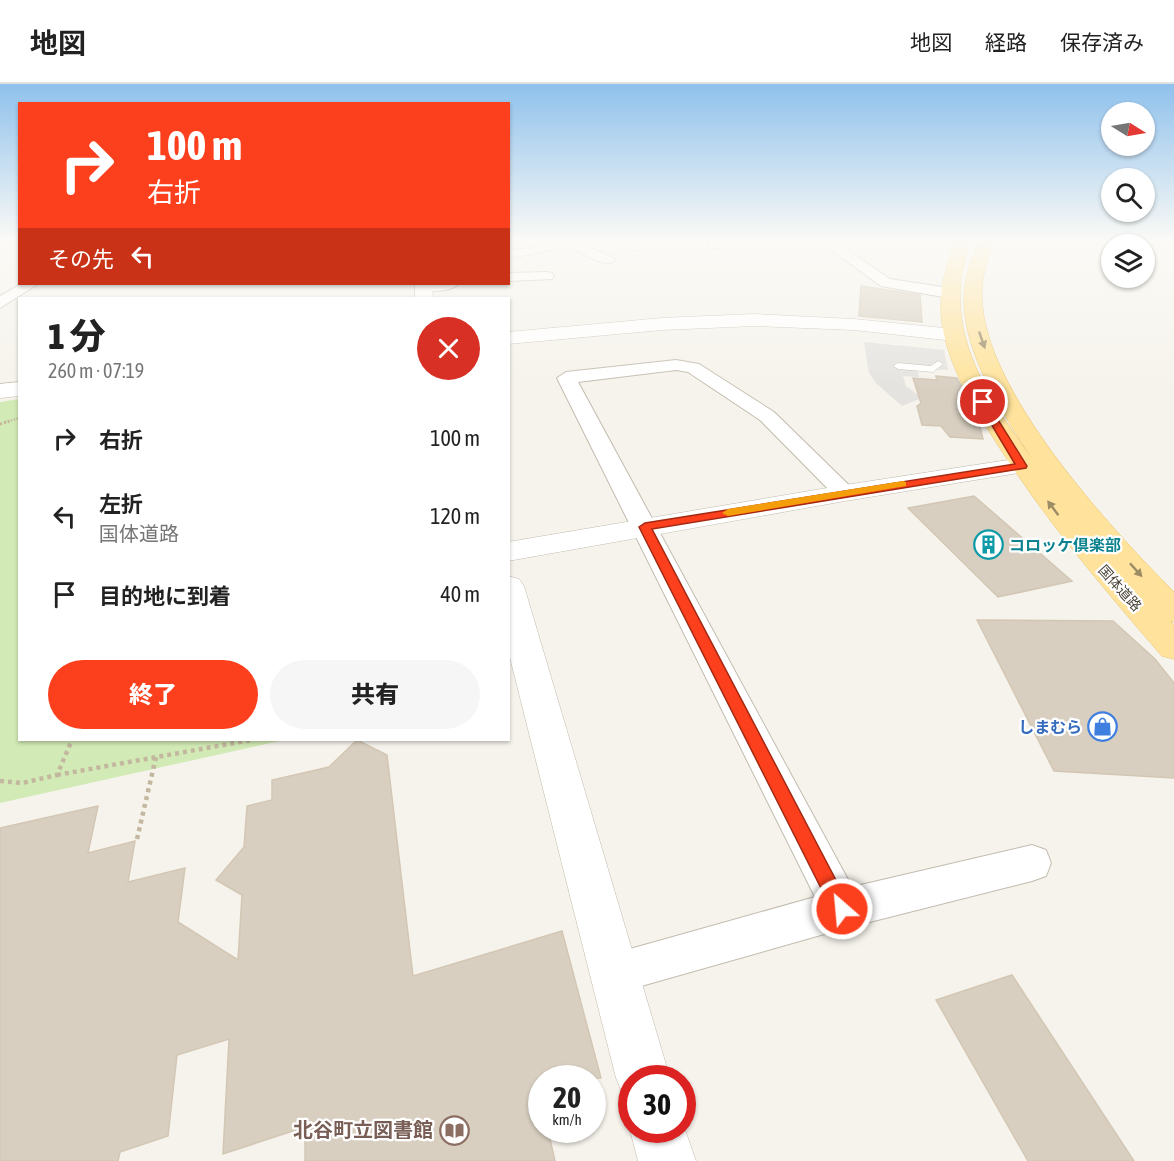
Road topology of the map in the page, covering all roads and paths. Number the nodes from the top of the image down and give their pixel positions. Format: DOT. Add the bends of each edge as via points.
graph roads {
  1 [pos="22,289"];
  2 [pos="926,289"];
  3 [pos="950,289"];
  4 [pos="974,289"];
  5 [pos="950,293"];
  6 [pos="0,303"];
  7 [pos="954,335"];
  8 [pos="510,338"];
  9 [pos="939,364"];
  10 [pos="898,366"];
  11 [pos="18,389"];
  12 [pos="0,391"];
  13 [pos="18,418"];
  14 [pos="0,424"];
  15 [pos="1022,466"];
  16 [pos="845,493"];
  17 [pos="645,527"];
  18 [pos="510,552"];
  19 [pos="510,593"];
  20 [pos="1174,610"];
  21 [pos="1174,647"];
  22 [pos="72,741"];
  23 [pos="224,741"];
  24 [pos="246,741"];
  25 [pos="218,746"];
  26 [pos="156,757"];
  27 [pos="57,774"];
  28 [pos="0,781"];
  29 [pos="137,839"];
  30 [pos="1032,863"];
  31 [pos="842,909"];
  32 [pos="613,973"];
  33 [pos="640,1065"];
  34 [pos="662,1143"];
  35 [pos="667,1161"];
  1 -- 6 [label="street"];
  2 -- 5 [label="street"];
  3 -- 5 [label="main road, 国体道路"];
  4 -- 20 [label="main road, 国体道路, one-way" via="980,338 1008,399 1046,463 1108,539"];
  5 -- 7 [label="main road, 国体道路"];
  7 -- 8 [label="street" via="754,320"];
  7 -- 15 [label="main road, 国体道路" via="983,402"];
  9 -- 10 [label="lane" via="933,369"];
  11 -- 12 [label="street"];
  13 -- 14 [label="path"];
  15 -- 16 [label="street"];
  21 -- 15 [label="main road, 国体道路, one-way" via="1077,538"];
  16 -- 17 [label="street"];
  16 -- 17 [label="street" via="767,416 693,368 676,365 566,378"];
  17 -- 18 [label="street"];
  17 -- 31 [label="street"];
  19 -- 32 [label="street"];
  22 -- 27 [label="path"];
  23 -- 25 [label="path"];
  24 -- 25 [label="path"];
  25 -- 26 [label="path"];
  26 -- 27 [label="path"];
  26 -- 29 [label="path"];
  27 -- 28 [label="path" via="21,783"];
  30 -- 31 [label="street"];
  31 -- 32 [label="street"];
  32 -- 33 [label="street"];
  34 -- 35 [label="street"];
}
